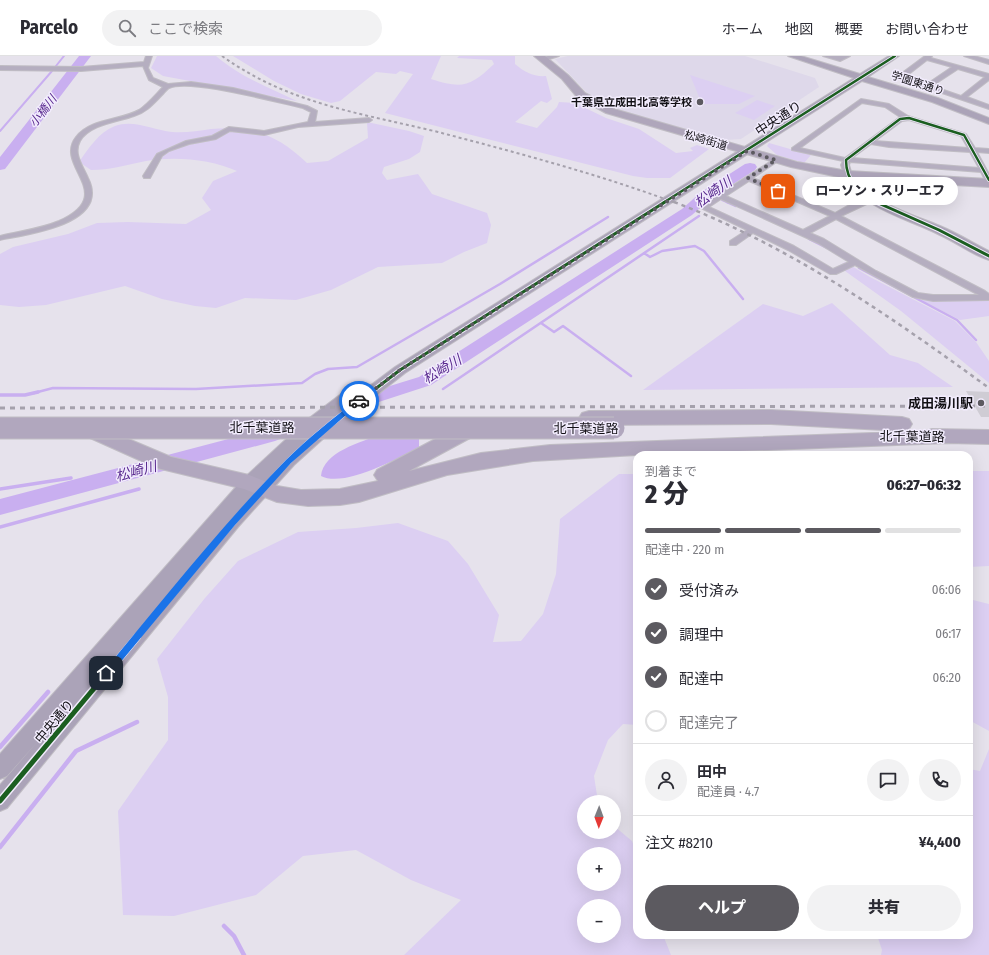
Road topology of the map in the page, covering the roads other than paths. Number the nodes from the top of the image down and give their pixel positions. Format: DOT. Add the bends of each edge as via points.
graph roads {
  1 [pos="149,56"];
  2 [pos="556,56"];
  3 [pos="792,56"];
  4 [pos="826,56"];
  5 [pos="847,56"];
  6 [pos="884,56"];
  7 [pos="895,56"];
  8 [pos="968,56"];
  9 [pos="541,57"];
  10 [pos="928,57"];
  11 [pos="989,62"];
  12 [pos="146,64"];
  13 [pos="957,67"];
  14 [pos="0,68"];
  15 [pos="858,76"];
  16 [pos="989,77"];
  17 [pos="167,86"];
  18 [pos="928,86"];
  19 [pos="962,98"];
  20 [pos="989,106"];
  21 [pos="989,111"];
  22 [pos="977,116"];
  23 [pos="906,118"];
  24 [pos="369,120"];
  25 [pos="989,121"];
  26 [pos="310,124"];
  27 [pos="870,142"];
  28 [pos="741,149"];
  29 [pos="973,150"];
  30 [pos="989,151"];
  31 [pos="776,160"];
  32 [pos="846,160"];
  33 [pos="983,170"];
  34 [pos="848,175"];
  35 [pos="148,176"];
  36 [pos="748,178"];
  37 [pos="989,180"];
  38 [pos="989,183"];
  39 [pos="720,196"];
  40 [pos="870,199"];
  41 [pos="836,216"];
  42 [pos="753,230"];
  43 [pos="804,233"];
  44 [pos="0,238"];
  45 [pos="734,243"];
  46 [pos="989,256"];
  47 [pos="856,262"];
  48 [pos="987,297"];
  49 [pos="0,419"];
  50 [pos="615,423"];
  51 [pos="902,424"];
  52 [pos="989,424"];
  53 [pos="0,428"];
  54 [pos="644,428"];
  55 [pos="946,437"];
  56 [pos="980,437"];
  57 [pos="256,486"];
  58 [pos="0,769"];
  59 [pos="0,800"];
  1 -- 12 [label="street"];
  2 -- 9 [label="street"];
  3 -- 15 [label="street, 学園東通り"];
  4 -- 5 [label="street" via="840,59"];
  6 -- 15 [label="street, 中央通り"];
  7 -- 15 [label="street, 中央通り"];
  8 -- 11 [label="street"];
  9 -- 28 [label="main road, 松崎街道" via="565,77 581,96 600,107 622,116"];
  10 -- 13 [label="street"];
  10 -- 18 [label="street" via="900,76"];
  12 -- 14 [label="street" via="81,69"];
  12 -- 17 [label="street" via="145,68 151,79"];
  13 -- 16 [label="street"];
  13 -- 18 [label="street"];
  15 -- 22 [label="street, 学園東通り"];
  15 -- 28 [label="street, 中央通り"];
  16 -- 19 [label="street"];
  17 -- 26 [label="street" via="191,84 233,90 305,107 314,111"];
  17 -- 44 [label="street" via="141,111 94,128 77,140 74,155 89,184 90,192 84,208 61,222"];
  18 -- 19 [label="street"];
  19 -- 20 [label="street"];
  21 -- 22 [label="street"];
  22 -- 25 [label="street, 学園東通り"];
  23 -- 27 [label="street" via="900,119"];
  23 -- 29 [label="street" via="964,135"];
  23 -- 32 [label="street" via="887,105 861,101 794,147 796,150"];
  24 -- 26 [label="street"];
  26 -- 35 [label="street" via="264,133 230,129 214,138 178,145 159,155"];
  27 -- 29 [label="street"];
  27 -- 32 [label="street"];
  28 -- 31 [label="main road, 松崎街道"];
  28 -- 57 [label="street, 中央通り" via="400,370 373,383 331,423 284,459"];
  29 -- 30 [label="street"];
  29 -- 33 [label="street"];
  31 -- 34 [label="main road, 松崎街道" via="817,171"];
  31 -- 36 [label="street"];
  32 -- 33 [label="street"];
  32 -- 34 [label="street"];
  33 -- 37 [label="street"];
  34 -- 38 [label="main road, 松崎街道"];
  34 -- 40 [label="street" via="856,189"];
  36 -- 39 [label="street"];
  36 -- 41 [label="street"];
  39 -- 42 [label="street" via="704,207"];
  39 -- 43 [label="street"];
  40 -- 41 [label="street"];
  40 -- 46 [label="street"];
  41 -- 43 [label="street"];
  41 -- 48 [label="street"];
  42 -- 45 [label="street"];
  42 -- 47 [label="street" via="833,272"];
  43 -- 47 [label="street"];
  47 -- 48 [label="street" via="916,295"];
  49 -- 57 [label="highway, bridge" via="46,420 73,424 106,435 181,470"];
  50 -- 51 [label="highway" via="770,416"];
  50 -- 53 [label="highway, 北千葉道路, bridge"];
  50 -- 54 [label="highway, 北千葉道路"];
  50 -- 57 [label="highway, bridge" via="522,419 489,424 463,433 370,481 338,488"];
  51 -- 52 [label="highway, 北千葉道路"];
  51 -- 54 [label="highway, 北千葉道路" via="699,425"];
  54 -- 55 [label="highway, 北千葉道路"];
  55 -- 56 [label="highway, 北千葉道路"];
  55 -- 57 [label="highway" via="510,455 467,462 375,491 342,496 304,498 276,494"];
  57 -- 58 [label="street, 中央通り"];
  57 -- 59 [label="street, 中央通り" via="227,529"];
}
